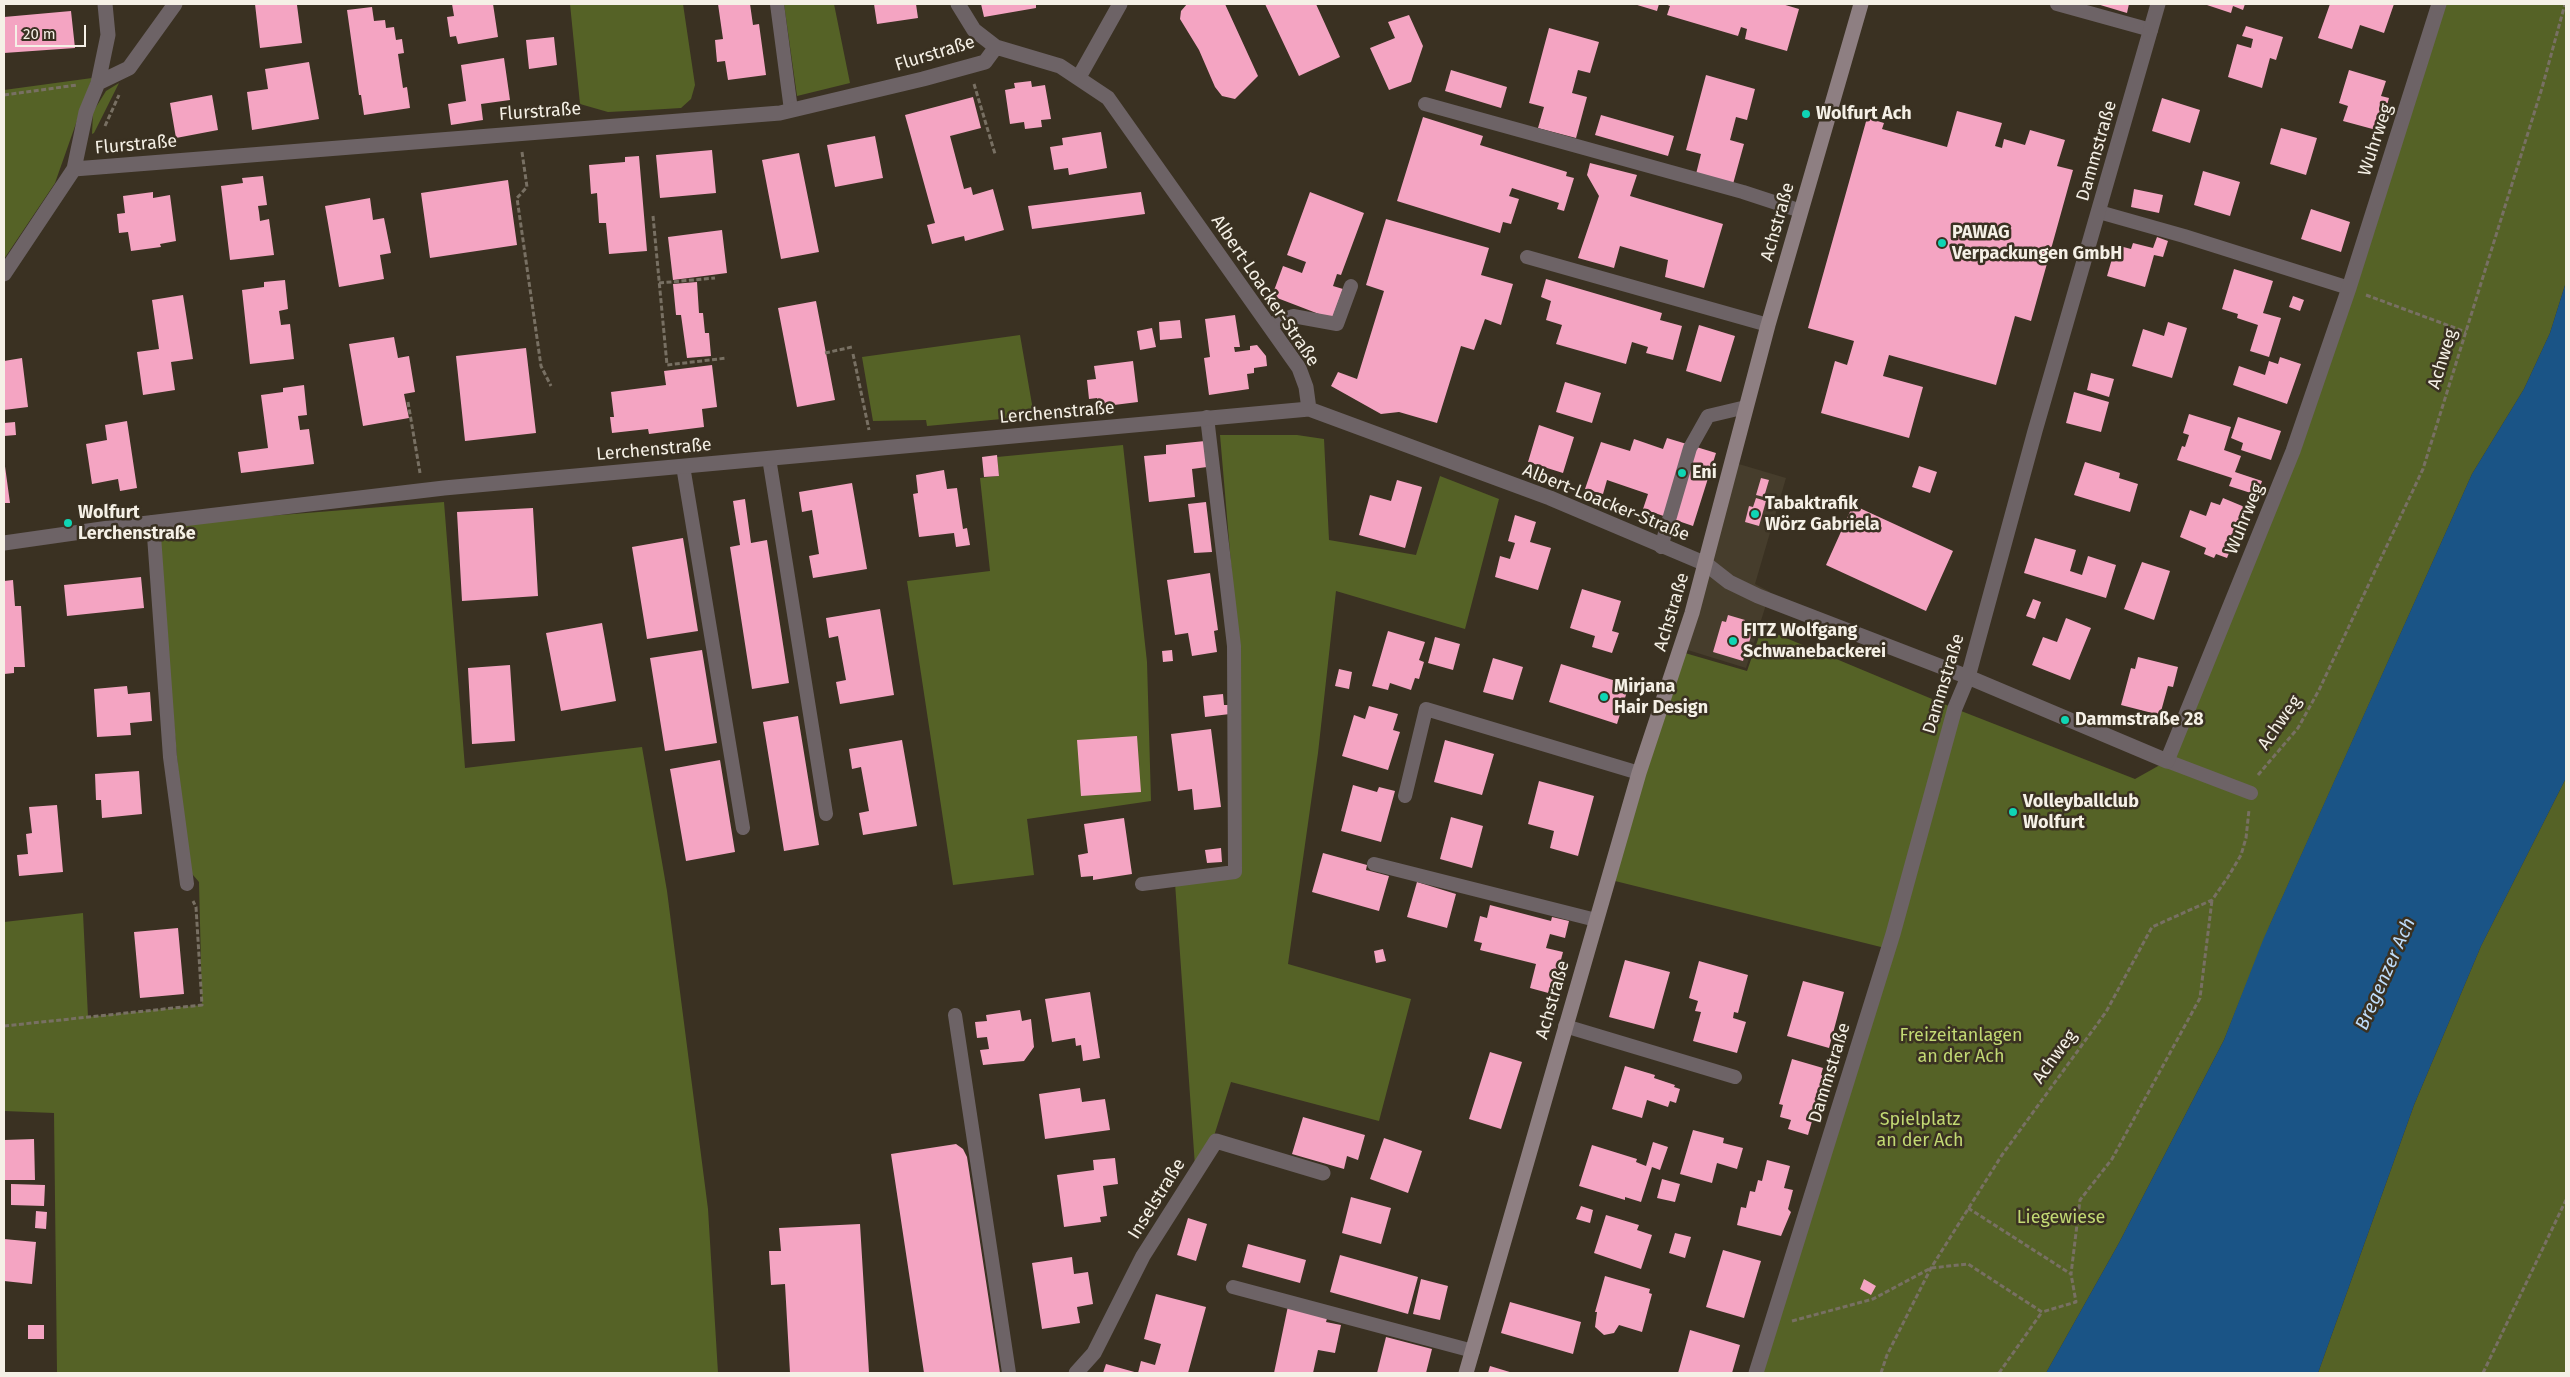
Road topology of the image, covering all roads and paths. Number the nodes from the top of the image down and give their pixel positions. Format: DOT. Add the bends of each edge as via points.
graph roads {
  1 [pos="105,4"];
  2 [pos="176,4"];
  3 [pos="777,4"];
  4 [pos="958,4"];
  5 [pos="1120,4"];
  6 [pos="1862,4"];
  7 [pos="2057,4"];
  8 [pos="2158,4"];
  9 [pos="2439,4"];
  10 [pos="2564,4"];
  11 [pos="2151,30"];
  12 [pos="996,47"];
  13 [pos="969,66"];
  14 [pos="1079,77"];
  15 [pos="98,82"];
  16 [pos="4,95"];
  17 [pos="1425,104"];
  18 [pos="791,110"];
  19 [pos="522,153"];
  20 [pos="994,154"];
  21 [pos="74,169"];
  22 [pos="1801,210"];
  23 [pos="2100,212"];
  24 [pos="653,216"];
  25 [pos="1527,257"];
  26 [pos="4,274"];
  27 [pos="716,278"];
  28 [pos="659,283"];
  29 [pos="1351,286"];
  30 [pos="2349,288"];
  31 [pos="1269,325"];
  32 [pos="1768,325"];
  33 [pos="2466,332"];
  34 [pos="852,347"];
  35 [pos="826,353"];
  36 [pos="853,354"];
  37 [pos="726,358"];
  38 [pos="551,386"];
  39 [pos="408,402"];
  40 [pos="1746,407"];
  41 [pos="1309,409"];
  42 [pos="1207,417"];
  43 [pos="870,433"];
  44 [pos="769,458"];
  45 [pos="683,466"];
  46 [pos="423,491"];
  47 [pos="154,522"];
  48 [pos="4,543"];
  49 [pos="1661,547"];
  50 [pos="1706,564"];
  51 [pos="1968,677"];
  52 [pos="2167,761"];
  53 [pos="1639,774"];
  54 [pos="2250,793"];
  55 [pos="1406,796"];
  56 [pos="826,814"];
  57 [pos="743,828"];
  58 [pos="1374,864"];
  59 [pos="187,884"];
  60 [pos="1142,884"];
  61 [pos="2212,900"];
  62 [pos="1596,920"];
  63 [pos="955,1015"];
  64 [pos="4,1026"];
  65 [pos="1565,1026"];
  66 [pos="1735,1077"];
  67 [pos="1323,1173"];
  68 [pos="2566,1200"];
  69 [pos="1968,1208"];
  70 [pos="1931,1268"];
  71 [pos="2071,1274"];
  72 [pos="1233,1286"];
  73 [pos="2042,1312"];
  74 [pos="1770,1327"];
  75 [pos="1472,1351"];
  76 [pos="1009,1373"];
  77 [pos="1076,1373"];
  78 [pos="1466,1373"];
  79 [pos="1756,1373"];
  80 [pos="1881,1373"];
  81 [pos="1999,1373"];
  82 [pos="2483,1373"];
  1 -- 15 [label="street" via="108,35"];
  2 -- 15 [label="street" via="129,68"];
  3 -- 18 [label="lane"];
  4 -- 12 [label="street, Albert-Loacker-Straße" via="974,30"];
  5 -- 14 [label="street"];
  6 -- 22 [label="main road, Achstraße"];
  7 -- 11 [label="lane"];
  8 -- 11 [label="street, Dammstraße"];
  9 -- 30 [label="street, Wuhrweg"];
  10 -- 33 [label="path, Achweg" via="2542,88"];
  11 -- 23 [label="street, Dammstraße"];
  12 -- 13 [label="street, Flurstraße" via="985,62"];
  12 -- 14 [label="street, Albert-Loacker-Straße" via="1060,66"];
  13 -- 18 [label="street, Flurstraße"];
  13 -- 20 [label="path"];
  14 -- 31 [label="street, Albert-Loacker-Straße" via="1108,98"];
  15 -- 16 [label="path"];
  15 -- 21 [label="street" via="86,112"];
  17 -- 22 [label="lane"];
  18 -- 21 [label="street, Flurstraße"];
  19 -- 38 [label="path" via="528,187 517,198 541,366"];
  21 -- 26 [label="street"];
  22 -- 32 [label="main road, Achstraße"];
  23 -- 30 [label="lane"];
  23 -- 51 [label="street, Dammstraße" via="2037,423"];
  24 -- 28 [label="path"];
  25 -- 32 [label="lane"];
  27 -- 28 [label="path"];
  28 -- 37 [label="path" via="667,365"];
  29 -- 31 [label="lane" via="1337,324 1293,316"];
  30 -- 33 [label="path"];
  30 -- 52 [label="street, Wuhrweg" via="2293,451"];
  31 -- 41 [label="street, Albert-Loacker-Straße" via="1299,368"];
  32 -- 40 [label="main road, Achstraße"];
  33 -- 54 [label="path, Achweg" via="2424,469 2319,690 2298,728 2259,773"];
  34 -- 35 [label="path"];
  36 -- 43 [label="path"];
  39 -- 46 [label="path"];
  40 -- 49 [label="lane" via="1708,416 1690,448"];
  40 -- 50 [label="main road, Achstraße"];
  41 -- 42 [label="street, Lerchenstraße"];
  41 -- 49 [label="street, Albert-Loacker-Straße" via="1550,498"];
  42 -- 44 [label="street, Lerchenstraße"];
  42 -- 60 [label="lane" via="1234,646 1235,872"];
  44 -- 45 [label="street, Lerchenstraße"];
  44 -- 56 [label="lane"];
  45 -- 46 [label="street, Lerchenstraße"];
  45 -- 57 [label="lane"];
  46 -- 47 [label="street, Lerchenstraße"];
  47 -- 48 [label="street, Lerchenstraße"];
  47 -- 59 [label="lane" via="170,757"];
  49 -- 50 [label="street, Albert-Loacker-Straße"];
  50 -- 51 [label="street, Albert-Loacker-Straße" via="1729,582 1758,596"];
  50 -- 53 [label="main road, Achstraße"];
  51 -- 52 [label="street"];
  51 -- 74 [label="street, Dammstraße" via="1955,708 1893,934"];
  52 -- 54 [label="lane"];
  53 -- 55 [label="lane" via="1426,709"];
  53 -- 62 [label="main road, Achstraße"];
  54 -- 61 [label="path, Achweg" via="2246,838 2241,854"];
  58 -- 62 [label="lane"];
  59 -- 64 [label="path" via="196,907 202,1005"];
  61 -- 69 [label="path, Achweg" via="2152,927 2106,1012 2007,1148"];
  61 -- 71 [label="path" via="2200,998 2112,1159 2080,1200"];
  62 -- 65 [label="main road, Achstraße"];
  63 -- 76 [label="lane"];
  65 -- 66 [label="lane"];
  65 -- 75 [label="main road, Achstraße"];
  67 -- 77 [label="street, Inselstraße" via="1216,1141 1144,1256 1094,1353"];
  68 -- 82 [label="path"];
  69 -- 70 [label="path, Achweg"];
  69 -- 71 [label="path"];
  70 -- 73 [label="path" via="1968,1264"];
  70 -- 74 [label="path" via="1872,1299"];
  70 -- 80 [label="path, Achweg"];
  71 -- 73 [label="path" via="2076,1302"];
  72 -- 75 [label="lane"];
  73 -- 81 [label="path"];
  74 -- 79 [label="street, Dammstraße"];
  75 -- 78 [label="main road, Achstraße"];
}
